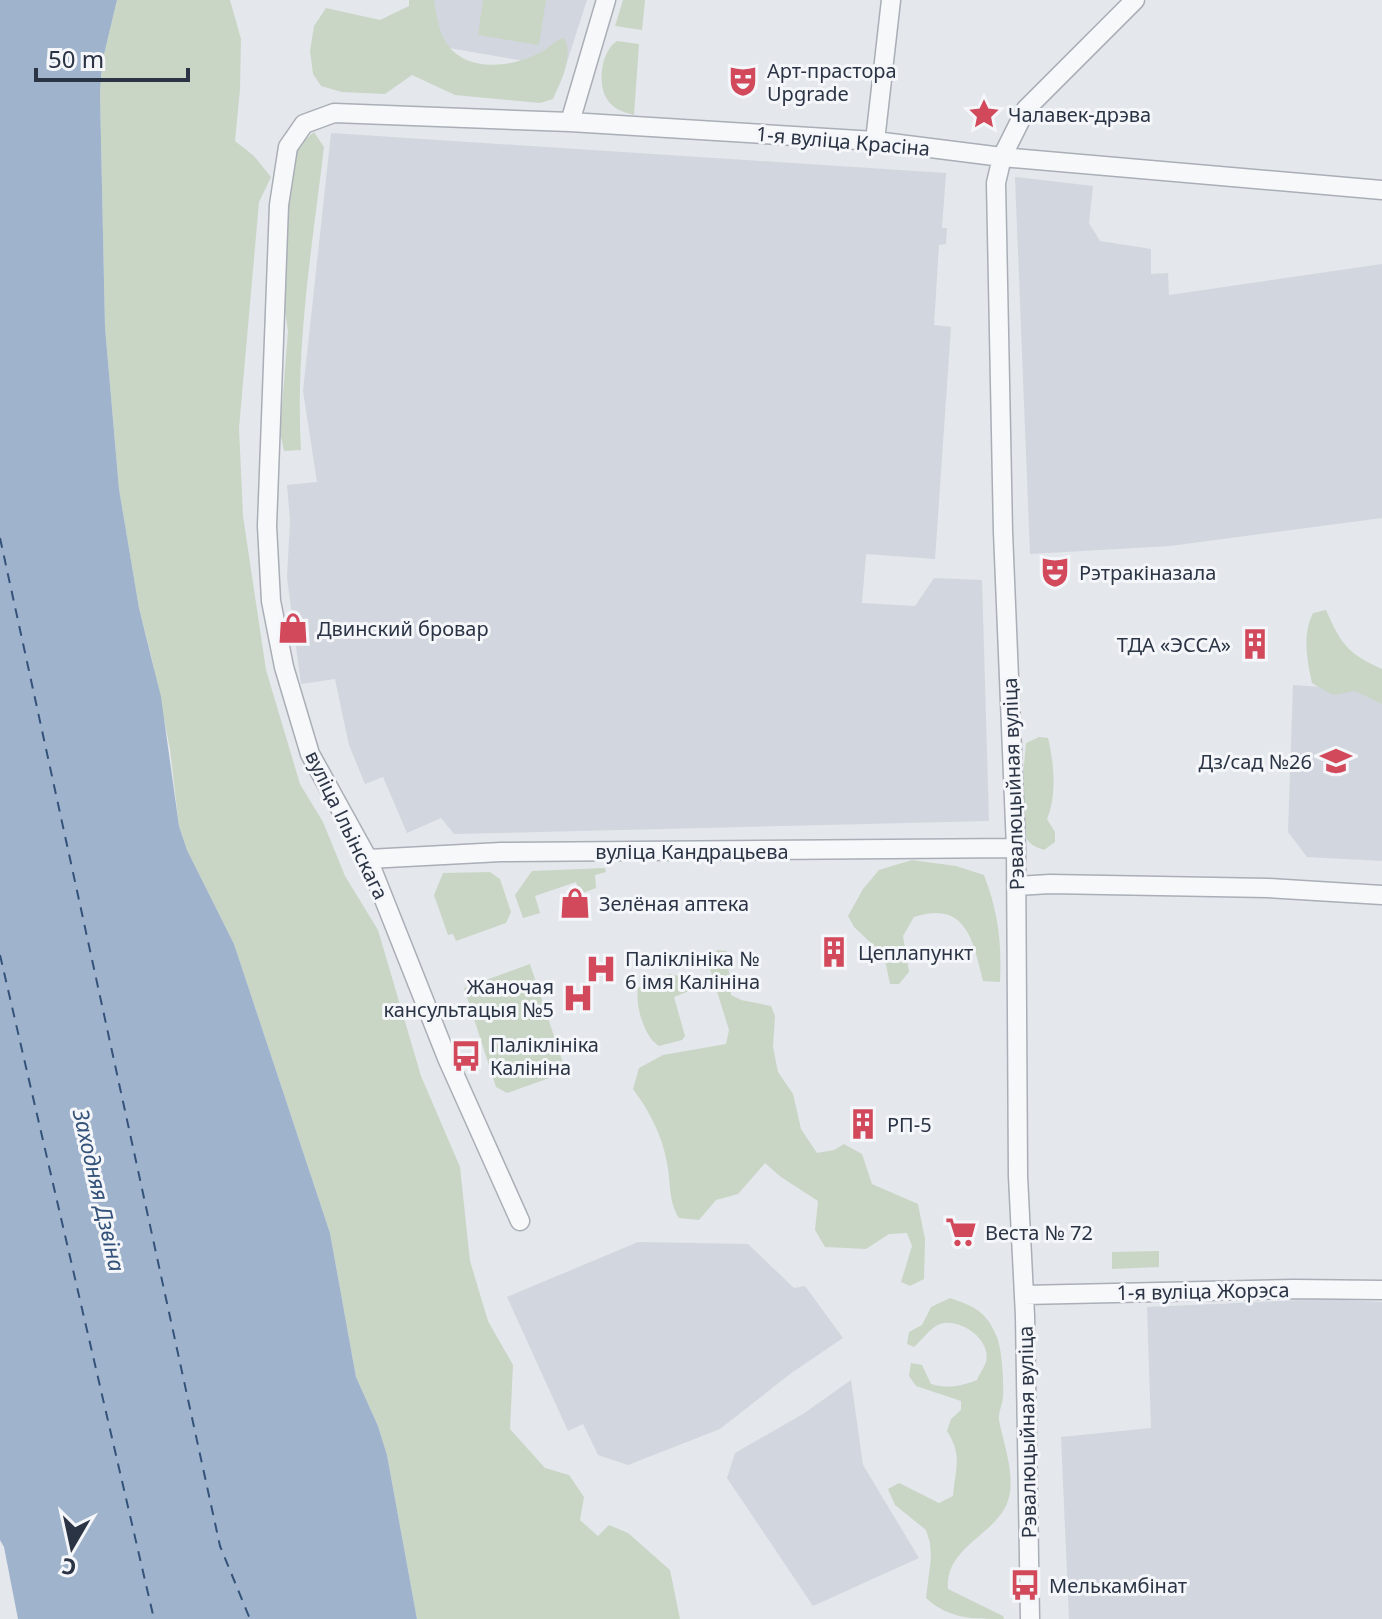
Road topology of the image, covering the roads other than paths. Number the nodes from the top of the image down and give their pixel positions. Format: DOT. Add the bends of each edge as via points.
graph roads {
  1 [pos="606,0"];
  2 [pos="891,0"];
  3 [pos="1135,0"];
  4 [pos="570,122"];
  5 [pos="304,124"];
  6 [pos="875,141"];
  7 [pos="1002,157"];
  8 [pos="1382,190"];
  9 [pos="1016,848"];
  10 [pos="368,859"];
  11 [pos="1017,886"];
  12 [pos="1382,895"];
  13 [pos="520,1221"];
  14 [pos="1382,1290"];
  15 [pos="1024,1295"];
  16 [pos="1030,1619"];
  1 -- 4 [label="street"];
  2 -- 6 [label="street"];
  3 -- 7 [label="street, Рэвалюцыйная вуліца" via="1026,109"];
  4 -- 5 [label="street, 1-я вуліца Красіна" via="334,113"];
  4 -- 6 [label="street, 1-я вуліца Красіна"];
  5 -- 10 [label="street, вуліца Ільінскага" via="288,147 279,205 267,526 271,601 310,754"];
  6 -- 7 [label="street, 1-я вуліца Красіна"];
  7 -- 8 [label="street, 1-я вуліца Красіна"];
  7 -- 9 [label="street, Рэвалюцыйная вуліца" via="995,206"];
  9 -- 10 [label="street, вуліца Кандрацьева" via="501,852"];
  9 -- 11 [label="street, Рэвалюцыйная вуліца"];
  10 -- 13 [label="street, вуліца Ільінскага" via="447,1058"];
  11 -- 12 [label="street" via="1268,888"];
  11 -- 15 [label="street, Рэвалюцыйная вуліца"];
  14 -- 15 [label="street, 1-я вуліца Жорэса"];
  15 -- 16 [label="street, Рэвалюцыйная вуліца"];
}
